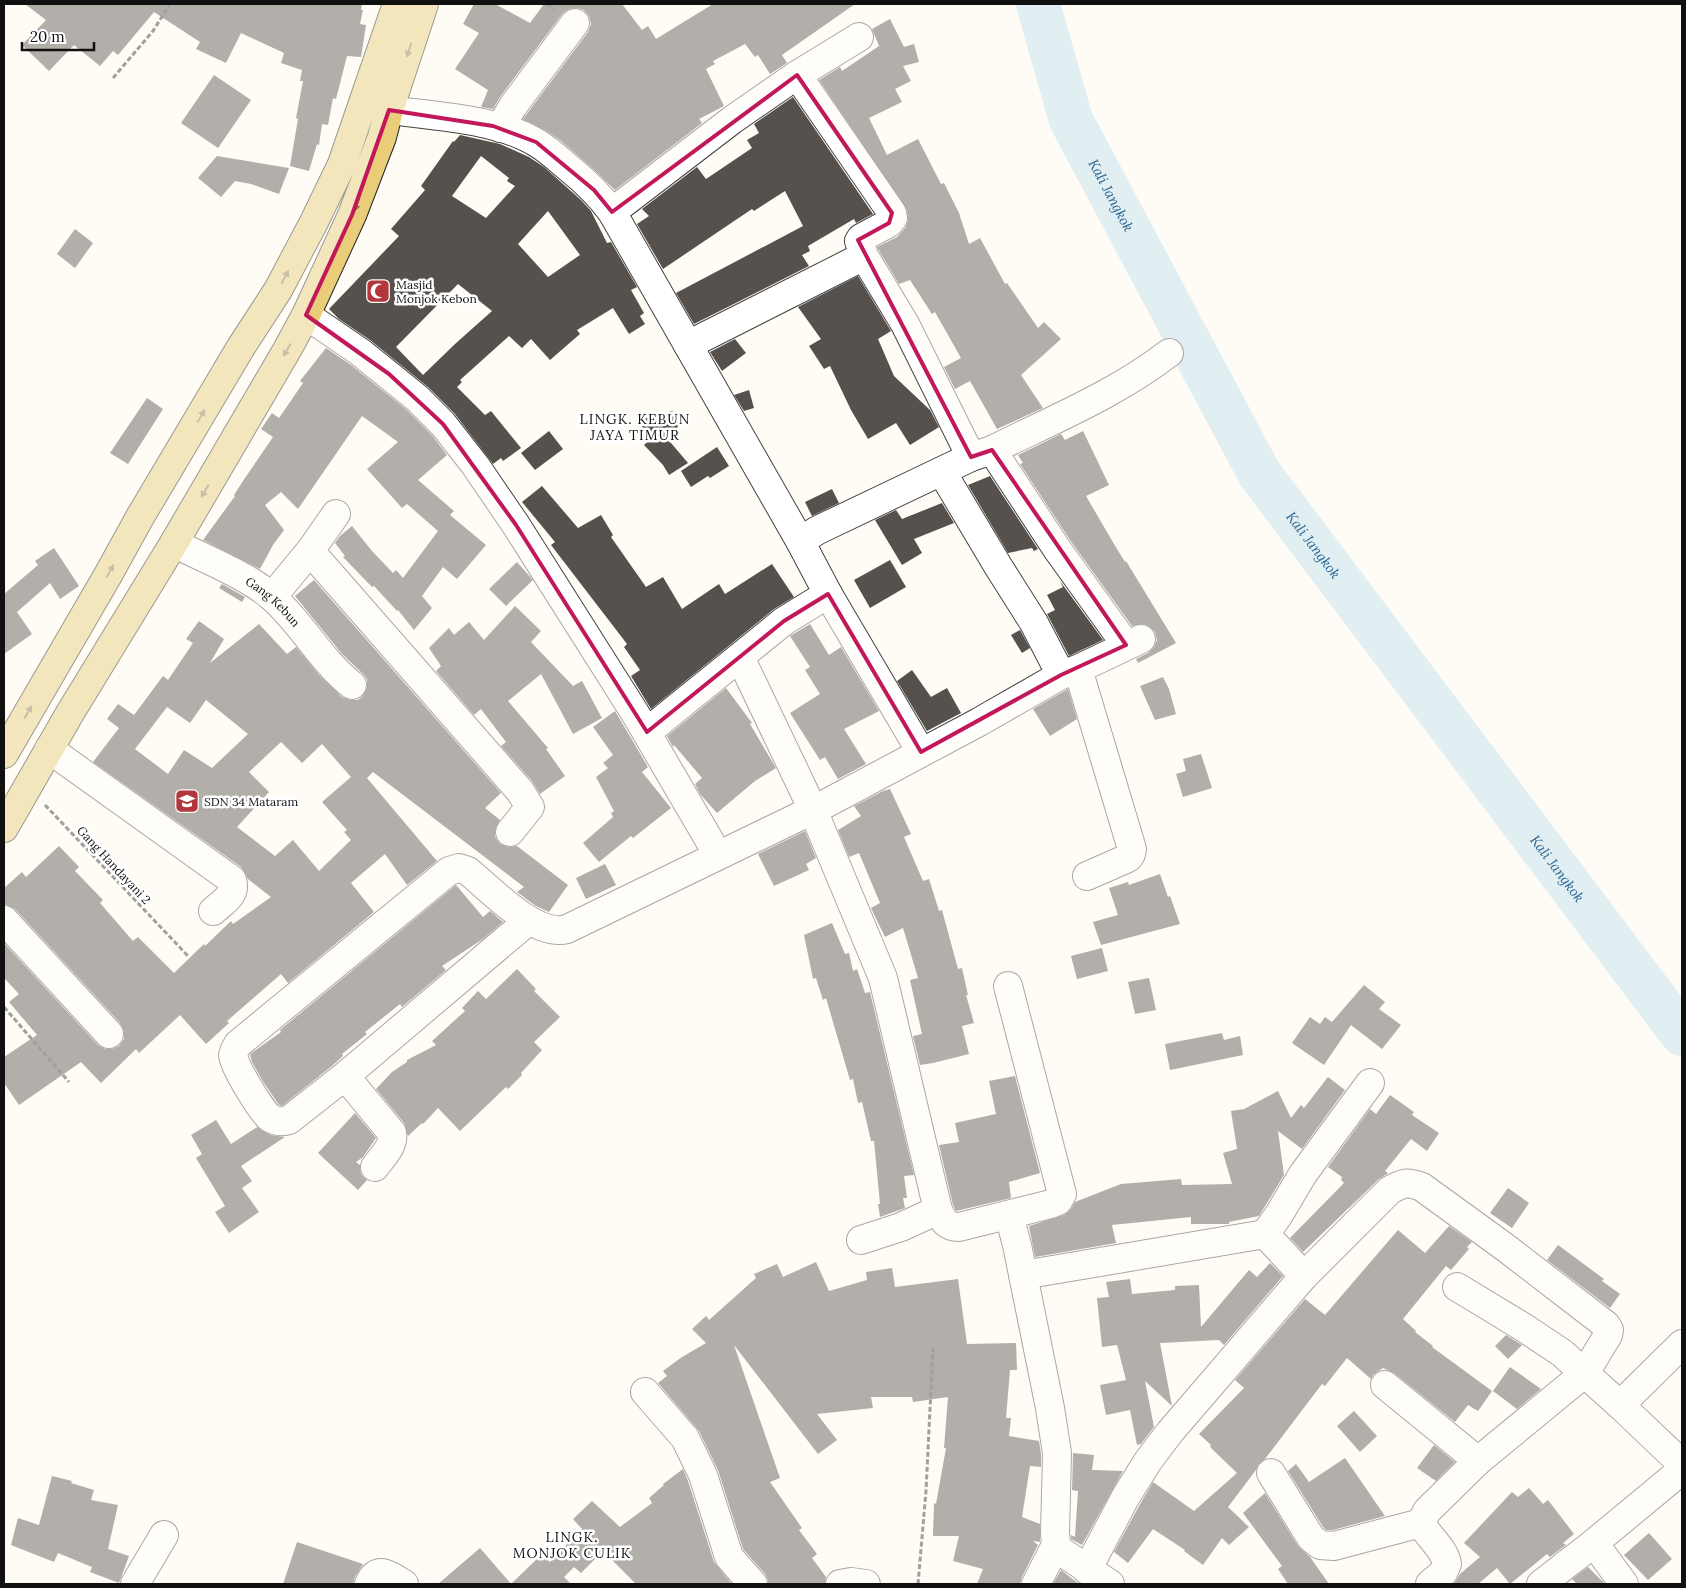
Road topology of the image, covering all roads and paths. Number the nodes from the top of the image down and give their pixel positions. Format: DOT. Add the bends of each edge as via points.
graph roads {
  1 [pos="170,4"];
  2 [pos="397,4"];
  3 [pos="424,4"];
  4 [pos="575,23"];
  5 [pos="859,37"];
  6 [pos="797,75"];
  7 [pos="113,78"];
  8 [pos="389,110"];
  9 [pos="500,128"];
  10 [pos="612,212"];
  11 [pos="864,256"];
  12 [pos="306,314"];
  13 [pos="688,345"];
  14 [pos="1169,353"];
  15 [pos="184,445"];
  16 [pos="981,453"];
  17 [pos="221,461"];
  18 [pos="942,472"];
  19 [pos="336,514"];
  20 [pos="800,541"];
  21 [pos="174,544"];
  22 [pos="310,551"];
  23 [pos="828,594"];
  24 [pos="272,597"];
  25 [pos="740,656"];
  26 [pos="1070,672"];
  27 [pos="352,685"];
  28 [pos="646,732"];
  29 [pos="49,749"];
  30 [pos="921,752"];
  31 [pos="4,754"];
  32 [pos="28,786"];
  33 [pos="813,810"];
  34 [pos="4,828"];
  35 [pos="510,832"];
  36 [pos="718,855"];
  37 [pos="1087,876"];
  38 [pos="213,912"];
  39 [pos="4,920"];
  40 [pos="528,921"];
  41 [pos="188,956"];
  42 [pos="1008,986"];
  43 [pos="4,1006"];
  44 [pos="109,1034"];
  45 [pos="346,1076"];
  46 [pos="69,1082"];
  47 [pos="1370,1083"];
  48 [pos="375,1167"];
  49 [pos="938,1210"];
  50 [pos="1009,1215"];
  51 [pos="1265,1234"];
  52 [pos="861,1240"];
  53 [pos="1023,1275"];
  54 [pos="1304,1276"];
  55 [pos="1457,1287"];
  56 [pos="1682,1344"];
  57 [pos="933,1348"];
  58 [pos="1585,1373"];
  59 [pos="1385,1385"];
  60 [pos="645,1392"];
  61 [pos="1620,1405"];
  62 [pos="1478,1461"];
  63 [pos="1682,1464"];
  64 [pos="1682,1470"];
  65 [pos="1271,1473"];
  66 [pos="1421,1523"];
  67 [pos="164,1535"];
  68 [pos="1594,1543"];
  69 [pos="1056,1545"];
  70 [pos="1098,1577"];
  71 [pos="135,1584"];
  72 [pos="368,1584"];
  73 [pos="404,1584"];
  74 [pos="753,1584"];
  75 [pos="840,1584"];
  76 [pos="866,1584"];
  77 [pos="918,1584"];
  78 [pos="1036,1584"];
  79 [pos="1430,1584"];
  80 [pos="1541,1584"];
  81 [pos="1624,1584"];
  1 -- 7 [label="path" via="153,31"];
  15 -- 2 [label="main road, one-way" via="278,290 314,222 342,164"];
  3 -- 8 [label="main road, one-way"];
  4 -- 9 [label="street"];
  5 -- 6 [label="street"];
  6 -- 10 [label="street" via="732,120"];
  6 -- 11 [label="street" via="892,213 889,223 859,240"];
  8 -- 9 [label="street"];
  8 -- 12 [label="main road, one-way" via="352,215"];
  9 -- 10 [label="street" via="536,142 594,190"];
  10 -- 13 [label="street"];
  11 -- 13 [label="street"];
  11 -- 16 [label="street"];
  12 -- 17 [label="main road, one-way"];
  12 -- 28 [label="street" via="389,374 443,424 516,525"];
  13 -- 20 [label="street"];
  14 -- 16 [label="street" via="1119,386"];
  15 -- 17 [label="main road"];
  31 -- 15 [label="main road, one-way"];
  16 -- 18 [label="street"];
  16 -- 26 [label="street" via="1134,642"];
  17 -- 21 [label="main road, one-way"];
  18 -- 20 [label="street"];
  18 -- 26 [label="street" via="1034,623"];
  19 -- 22 [label="street"];
  20 -- 23 [label="street"];
  21 -- 24 [label="street, Gang Kebun" via="256,585"];
  21 -- 29 [label="main road"];
  22 -- 24 [label="street"];
  22 -- 35 [label="street" via="520,791 530,807"];
  23 -- 25 [label="street" via="784,621"];
  23 -- 30 [label="street"];
  24 -- 27 [label="street, Gang Kebun" via="340,676"];
  25 -- 28 [label="street"];
  25 -- 33 [label="street"];
  26 -- 30 [label="street"];
  26 -- 37 [label="street" via="1132,849 1128,858"];
  28 -- 36 [label="street"];
  29 -- 32 [label="main road"];
  29 -- 38 [label="street" via="232,880 233,893"];
  30 -- 33 [label="street"];
  32 -- 34 [label="main road"];
  32 -- 41 [label="path, Gang Handayani 2"];
  33 -- 36 [label="street"];
  33 -- 49 [label="street" via="883,978"];
  36 -- 40 [label="street" via="567,929 551,930"];
  39 -- 44 [label="street"];
  40 -- 45 [label="street"];
  40 -- 45 [label="street" via="468,871 455,868 234,1050 236,1065 261,1108 277,1122 288,1120"];
  42 -- 50 [label="street" via="1062,1194 1058,1201"];
  43 -- 46 [label="path"];
  45 -- 48 [label="street" via="394,1138"];
  47 -- 51 [label="street" via="1303,1174"];
  49 -- 50 [label="street" via="944,1223 955,1227"];
  49 -- 52 [label="street"];
  50 -- 53 [label="street"];
  51 -- 53 [label="street"];
  51 -- 54 [label="street"];
  53 -- 69 [label="street" via="1057,1453"];
  54 -- 58 [label="street" via="1390,1190 1410,1182 1422,1187 1506,1248 1606,1325 1608,1335"];
  54 -- 70 [label="street" via="1148,1461 1125,1498"];
  55 -- 58 [label="street" via="1562,1353"];
  56 -- 61 [label="street"];
  57 -- 77 [label="path"];
  58 -- 61 [label="street"];
  58 -- 62 [label="street"];
  59 -- 62 [label="street"];
  60 -- 74 [label="street" via="685,1438 703,1475 729,1557"];
  61 -- 63 [label="street"];
  62 -- 66 [label="street" via="1428,1511"];
  64 -- 68 [label="street"];
  65 -- 66 [label="street" via="1311,1538 1320,1545 1334,1546"];
  66 -- 79 [label="street" via="1447,1560 1443,1573"];
  67 -- 71 [label="street"];
  68 -- 80 [label="street"];
  68 -- 81 [label="street"];
  69 -- 70 [label="street"];
  69 -- 78 [label="street"];
  72 -- 73 [label="street" via="371,1578 383,1572"];
  75 -- 76 [label="street"];
}
